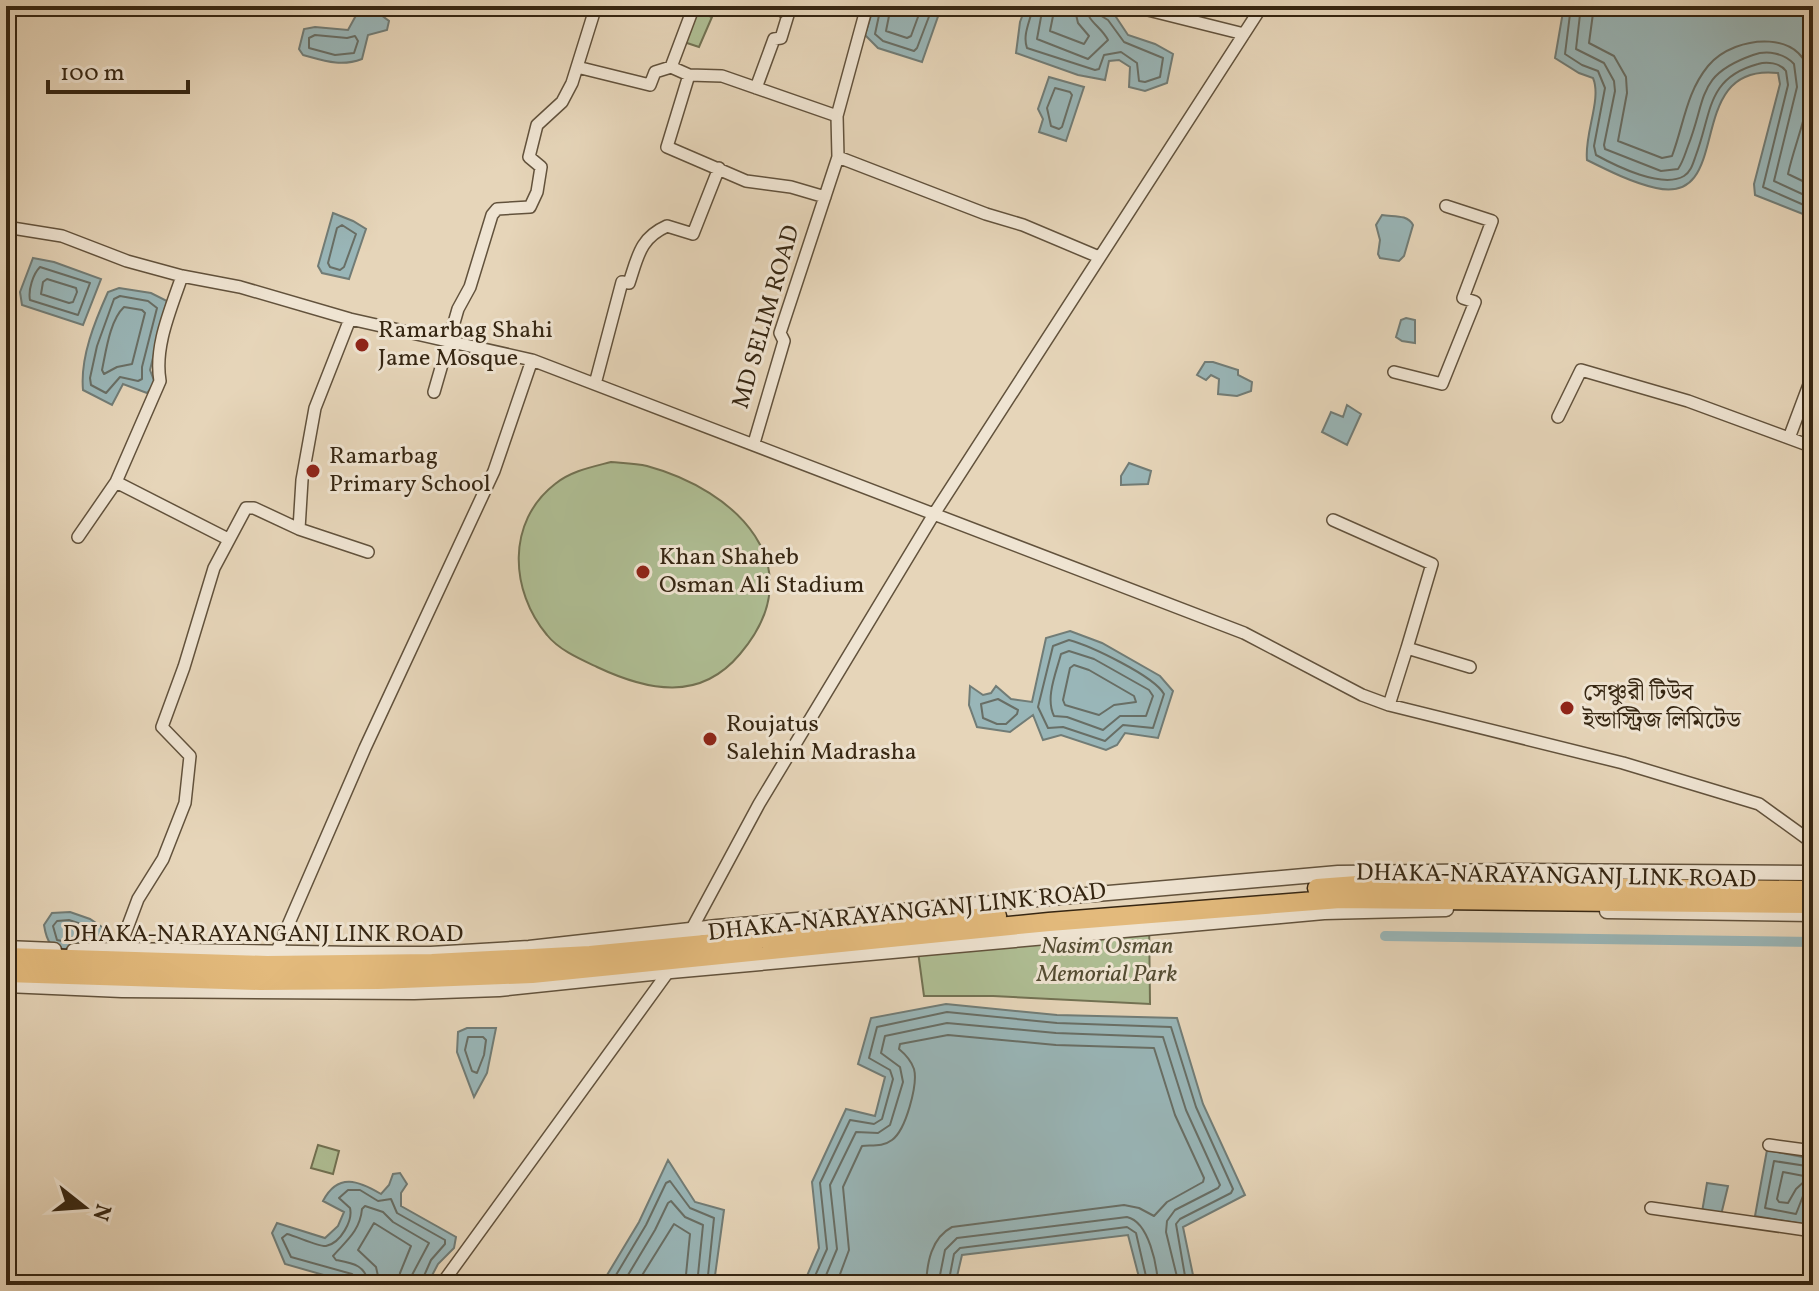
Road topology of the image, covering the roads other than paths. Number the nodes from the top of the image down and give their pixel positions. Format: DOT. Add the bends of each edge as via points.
graph roads {
  1 [pos="596,6"];
  2 [pos="694,6"];
  3 [pos="782,6"];
  4 [pos="867,6"];
  5 [pos="1132,6"];
  6 [pos="1262,6"];
  7 [pos="1244,34"];
  8 [pos="577,67"];
  9 [pos="671,67"];
  10 [pos="689,75"];
  11 [pos="756,88"];
  12 [pos="837,116"];
  13 [pos="838,157"];
  14 [pos="719,168"];
  15 [pos="825,197"];
  16 [pos="1446,206"];
  17 [pos="6,227"];
  18 [pos="1099,257"];
  19 [pos="182,276"];
  20 [pos="350,319"];
  21 [pos="448,341"];
  22 [pos="532,360"];
  23 [pos="1394,372"];
  24 [pos="1813,374"];
  25 [pos="595,384"];
  26 [pos="434,392"];
  27 [pos="1558,417"];
  28 [pos="1789,438"];
  29 [pos="754,443"];
  30 [pos="1813,447"];
  31 [pos="116,482"];
  32 [pos="934,514"];
  33 [pos="1333,520"];
  34 [pos="299,529"];
  35 [pos="78,537"];
  36 [pos="228,539"];
  37 [pos="368,552"];
  38 [pos="1407,648"];
  39 [pos="1470,667"];
  40 [pos="1389,705"];
  41 [pos="1813,843"];
  42 [pos="1813,873"];
  43 [pos="1813,890"];
  44 [pos="1813,904"];
  45 [pos="1813,914"];
  46 [pos="6,948"];
  47 [pos="679,952"];
  48 [pos="276,953"];
  49 [pos="118,955"];
  50 [pos="6,957"];
  51 [pos="6,973"];
  52 [pos="6,985"];
  53 [pos="1769,1145"];
  54 [pos="1813,1151"];
  55 [pos="1651,1208"];
  56 [pos="1813,1231"];
  57 [pos="441,1285"];
  1 -- 8 [label="street"];
  2 -- 9 [label="street"];
  3 -- 11 [label="street" via="788,15 781,38 774,39"];
  4 -- 12 [label="street, MD SELIM ROAD"];
  5 -- 7 [label="street"];
  6 -- 7 [label="street"];
  7 -- 18 [label="street"];
  8 -- 9 [label="street" via="650,85 655,72"];
  8 -- 21 [label="street" via="562,102 537,125 529,157 541,167 530,207 497,209 492,215"];
  9 -- 10 [label="street"];
  10 -- 11 [label="street" via="722,76"];
  10 -- 14 [label="street" via="667,147"];
  11 -- 12 [label="street"];
  12 -- 13 [label="street, MD SELIM ROAD"];
  13 -- 15 [label="street, MD SELIM ROAD"];
  13 -- 18 [label="street"];
  14 -- 15 [label="street" via="746,181"];
  14 -- 25 [label="street" via="693,234 667,226 650,233 639,252 629,283 622,282"];
  15 -- 29 [label="street, MD SELIM ROAD" via="780,333 784,341"];
  16 -- 23 [label="street" via="1492,221 1463,298 1475,302 1442,384"];
  17 -- 19 [label="street" via="62,236"];
  18 -- 32 [label="street"];
  19 -- 20 [label="street"];
  19 -- 31 [label="street" via="157,363 160,381"];
  20 -- 21 [label="street"];
  20 -- 34 [label="street" via="315,408"];
  21 -- 22 [label="street"];
  21 -- 26 [label="street"];
  22 -- 25 [label="street"];
  22 -- 48 [label="street" via="494,471"];
  24 -- 28 [label="street"];
  25 -- 29 [label="street"];
  27 -- 28 [label="street" via="1581,370"];
  28 -- 30 [label="street"];
  29 -- 32 [label="street"];
  31 -- 35 [label="street"];
  31 -- 36 [label="street"];
  32 -- 40 [label="street" via="1244,633"];
  32 -- 47 [label="street" via="759,804"];
  33 -- 38 [label="street" via="1432,564"];
  34 -- 36 [label="street" via="250,507"];
  34 -- 37 [label="street"];
  36 -- 49 [label="street" via="162,727 190,756 185,803 163,859 138,899"];
  38 -- 39 [label="street"];
  38 -- 40 [label="street"];
  40 -- 41 [label="street" via="1623,763 1759,804"];
  42 -- 47 [label="street" via="1338,873"];
  43 -- 47 [label="main road, DHAKA-NARAYANGANJ LINK ROAD" via="1357,885 981,917"];
  44 -- 47 [label="main road, DHAKA-NARAYANGANJ LINK ROAD" via="1340,899"];
  45 -- 47 [label="street" via="1324,912"];
  46 -- 49 [label="street"];
  47 -- 48 [label="street" via="529,948 431,954"];
  47 -- 49 [label="main road, DHAKA-NARAYANGANJ LINK ROAD" via="267,965"];
  47 -- 51 [label="main road, DHAKA-NARAYANGANJ LINK ROAD" via="532,974 378,980"];
  47 -- 52 [label="street" via="499,989 122,990"];
  47 -- 57 [label="street"];
  48 -- 49 [label="street"];
  49 -- 50 [label="main road, DHAKA-NARAYANGANJ LINK ROAD"];
  53 -- 54 [label="street"];
  55 -- 56 [label="street"];
}
